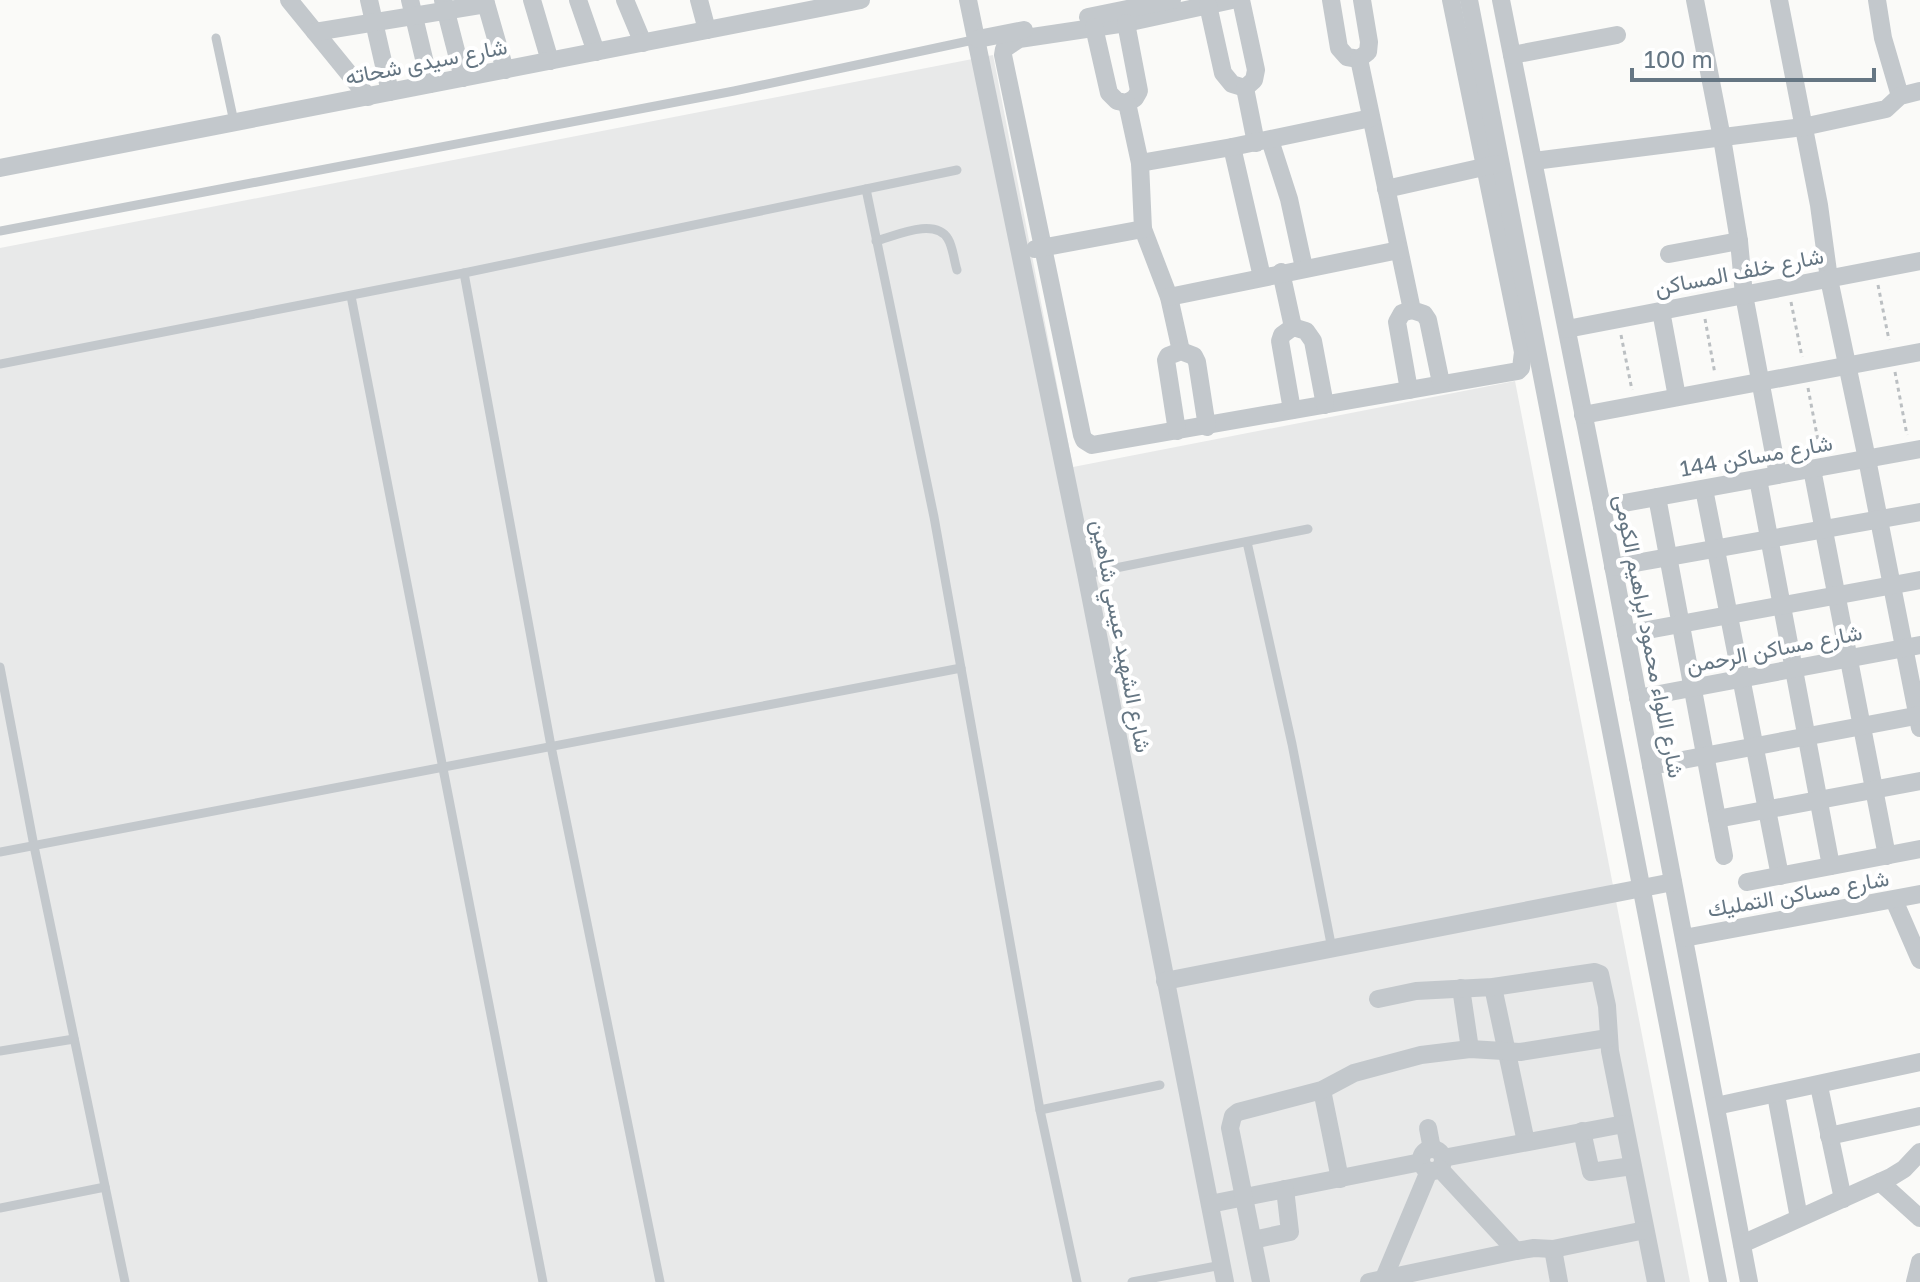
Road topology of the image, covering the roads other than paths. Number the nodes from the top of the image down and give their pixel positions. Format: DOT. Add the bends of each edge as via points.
graph roads {
  1 [pos="289,0"];
  2 [pos="369,0"];
  3 [pos="532,0"];
  4 [pos="578,0"];
  5 [pos="625,0"];
  6 [pos="699,0"];
  7 [pos="861,0"];
  8 [pos="968,0"];
  9 [pos="1232,0"];
  10 [pos="1241,0"];
  11 [pos="1331,0"];
  12 [pos="1362,0"];
  13 [pos="1451,0"];
  14 [pos="1469,0"];
  15 [pos="1501,0"];
  16 [pos="1695,0"];
  17 [pos="1779,0"];
  18 [pos="1877,0"];
  19 [pos="486,2"];
  20 [pos="834,3"];
  21 [pos="444,5"];
  22 [pos="1208,5"];
  23 [pos="785,7"];
  24 [pos="1160,7"];
  25 [pos="412,8"];
  26 [pos="374,23"];
  27 [pos="1126,23"];
  28 [pos="1094,27"];
  29 [pos="707,30"];
  30 [pos="315,32"];
  31 [pos="1617,35"];
  32 [pos="216,38"];
  33 [pos="978,39"];
  34 [pos="643,43"];
  35 [pos="596,52"];
  36 [pos="1512,55"];
  37 [pos="1359,59"];
  38 [pos="550,61"];
  39 [pos="505,70"];
  40 [pos="463,78"];
  41 [pos="430,84"];
  42 [pos="1245,88"];
  43 [pos="1920,91"];
  44 [pos="390,92"];
  45 [pos="1900,96"];
  46 [pos="368,97"];
  47 [pos="1127,103"];
  48 [pos="1371,118"];
  49 [pos="234,122"];
  50 [pos="1803,127"];
  51 [pos="1722,138"];
  52 [pos="1263,141"];
  53 [pos="1232,147"];
  54 [pos="1534,161"];
  55 [pos="1140,163"];
  56 [pos="1493,165"];
  57 [pos="0,168"];
  58 [pos="957,170"];
  59 [pos="866,189"];
  60 [pos="1386,189"];
  61 [pos="1143,229"];
  62 [pos="0,231"];
  63 [pos="876,241"];
  64 [pos="1739,241"];
  65 [pos="1045,247"];
  66 [pos="1399,250"];
  67 [pos="1020,253"];
  68 [pos="1669,254"];
  69 [pos="1919,267"];
  70 [pos="1304,268"];
  71 [pos="957,270"];
  72 [pos="1281,272"];
  73 [pos="464,273"];
  74 [pos="1262,277"];
  75 [pos="1829,279"];
  76 [pos="1744,295"];
  77 [pos="351,296"];
  78 [pos="1169,297"];
  79 [pos="1412,310"];
  80 [pos="1661,311"];
  81 [pos="1293,327"];
  82 [pos="1567,329"];
  83 [pos="1181,351"];
  84 [pos="1920,352"];
  85 [pos="0,364"];
  86 [pos="1848,366"];
  87 [pos="1761,382"];
  88 [pos="1441,383"];
  89 [pos="1409,390"];
  90 [pos="1677,397"];
  91 [pos="1325,405"];
  92 [pos="1292,410"];
  93 [pos="1583,415"];
  94 [pos="1207,427"];
  95 [pos="1177,431"];
  96 [pos="1919,456"];
  97 [pos="1867,459"];
  98 [pos="1812,469"];
  99 [pos="1778,475"];
  100 [pos="1758,479"];
  101 [pos="1704,489"];
  102 [pos="1657,497"];
  103 [pos="1602,507"];
  104 [pos="1920,512"];
  105 [pos="1879,519"];
  106 [pos="1308,529"];
  107 [pos="1824,529"];
  108 [pos="1769,539"];
  109 [pos="1247,542"];
  110 [pos="1716,548"];
  111 [pos="1668,557"];
  112 [pos="1613,567"];
  113 [pos="1086,574"];
  114 [pos="1920,580"];
  115 [pos="1892,585"];
  116 [pos="1837,595"];
  117 [pos="1782,605"];
  118 [pos="1729,615"];
  119 [pos="1681,624"];
  120 [pos="1626,634"];
  121 [pos="1912,646"];
  122 [pos="1849,658"];
  123 [pos="0,667"];
  124 [pos="961,668"];
  125 [pos="1794,669"];
  126 [pos="1741,679"];
  127 [pos="1693,688"];
  128 [pos="1638,698"];
  129 [pos="1919,719"];
  130 [pos="1862,726"];
  131 [pos="1806,736"];
  132 [pos="551,746"];
  133 [pos="1754,746"];
  134 [pos="1705,755"];
  135 [pos="1651,766"];
  136 [pos="442,767"];
  137 [pos="1920,781"];
  138 [pos="1874,789"];
  139 [pos="1819,800"];
  140 [pos="1767,810"];
  141 [pos="1717,819"];
  142 [pos="34,846"];
  143 [pos="1920,849"];
  144 [pos="0,852"];
  145 [pos="1724,856"];
  146 [pos="1887,856"];
  147 [pos="1831,866"];
  148 [pos="1780,876"];
  149 [pos="1673,882"];
  150 [pos="1747,882"];
  151 [pos="1641,888"];
  152 [pos="1920,894"];
  153 [pos="1894,900"];
  154 [pos="1684,938"];
  155 [pos="1332,949"];
  156 [pos="1920,960"];
  157 [pos="1165,981"];
  158 [pos="1493,987"];
  159 [pos="1461,988"];
  160 [pos="1378,999"];
  161 [pos="1608,1038"];
  162 [pos="74,1039"];
  163 [pos="1470,1049"];
  164 [pos="0,1051"];
  165 [pos="1508,1053"];
  166 [pos="1920,1062"];
  167 [pos="1160,1085"];
  168 [pos="1819,1086"];
  169 [pos="1322,1090"];
  170 [pos="1776,1095"];
  171 [pos="1716,1106"];
  172 [pos="1040,1110"];
  173 [pos="1920,1116"];
  174 [pos="1624,1124"];
  175 [pos="1428,1128"];
  176 [pos="1582,1131"];
  177 [pos="1829,1136"];
  178 [pos="1526,1142"];
  179 [pos="1918,1159"];
  180 [pos="1433,1162"];
  181 [pos="1632,1166"];
  182 [pos="1340,1179"];
  183 [pos="1880,1182"];
  184 [pos="105,1187"];
  185 [pos="1285,1189"];
  186 [pos="1244,1197"];
  187 [pos="1843,1199"];
  188 [pos="1210,1204"];
  189 [pos="0,1208"];
  190 [pos="1799,1218"];
  191 [pos="1920,1218"];
  192 [pos="1645,1230"];
  193 [pos="1253,1240"];
  194 [pos="1742,1244"];
  195 [pos="1553,1249"];
  196 [pos="1516,1251"];
  197 [pos="1920,1262"];
  198 [pos="1223,1274"];
  199 [pos="1377,1280"];
  200 [pos="125,1282"];
  201 [pos="543,1282"];
  202 [pos="660,1282"];
  203 [pos="1077,1282"];
  204 [pos="1132,1282"];
  205 [pos="1261,1282"];
  206 [pos="1559,1282"];
  207 [pos="1656,1282"];
  208 [pos="1715,1282"];
  209 [pos="1749,1282"];
  210 [pos="1915,1282"];
  1 -- 30 [label="street"];
  2 -- 26 [label="street"];
  3 -- 38 [label="street"];
  4 -- 35 [label="street"];
  5 -- 34 [label="street"];
  6 -- 29 [label="street"];
  7 -- 20 [label="street, شارع سيدى شحاته"];
  8 -- 33 [label="street, شارع الشهيد عيسي شاهين"];
  9 -- 22 [label="street"];
  10 -- 42 [label="street" via="1256,70"];
  11 -- 37 [label="street" via="1339,48 1347,57"];
  12 -- 37 [label="street" via="1369,42 1368,52"];
  13 -- 56 [label="street"];
  14 -- 56 [label="street"];
  15 -- 36 [label="street, شارع اللواء محمود ابراهيم الكومى"];
  16 -- 51 [label="street"];
  17 -- 50 [label="street"];
  18 -- 45 [label="street"];
  19 -- 21 [label="street"];
  19 -- 39 [label="street"];
  20 -- 23 [label="street, شارع سيدى شحاته"];
  21 -- 25 [label="street"];
  21 -- 40 [label="street"];
  22 -- 24 [label="street"];
  22 -- 42 [label="street" via="1223,73 1232,84"];
  23 -- 29 [label="street, شارع سيدى شحاته"];
  24 -- 27 [label="street"];
  24 -- 33 [label="street"];
  25 -- 26 [label="street"];
  25 -- 41 [label="street"];
  26 -- 30 [label="street"];
  26 -- 44 [label="street"];
  27 -- 28 [label="street"];
  27 -- 47 [label="street" via="1139,91"];
  28 -- 47 [label="street" via="1109,93"];
  28 -- 65 [label="street" via="1019,39 1004,49"];
  29 -- 34 [label="street, شارع سيدى شحاته"];
  30 -- 46 [label="street"];
  31 -- 36 [label="street"];
  32 -- 49 [label="lane"];
  33 -- 62 [label="lane" via="719,94"];
  33 -- 67 [label="street, شارع الشهيد عيسي شاهين"];
  34 -- 35 [label="street, شارع سيدى شحاته"];
  35 -- 38 [label="street, شارع سيدى شحاته"];
  36 -- 54 [label="street, شارع اللواء محمود ابراهيم الكومى"];
  37 -- 48 [label="street"];
  38 -- 39 [label="street, شارع سيدى شحاته"];
  39 -- 40 [label="street, شارع سيدى شحاته"];
  40 -- 41 [label="street, شارع سيدى شحاته"];
  41 -- 44 [label="street, شارع سيدى شحاته"];
  42 -- 52 [label="street"];
  43 -- 45 [label="street"];
  44 -- 46 [label="street, شارع سيدى شحاته"];
  45 -- 50 [label="street" via="1886,109"];
  46 -- 49 [label="street, شارع سيدى شحاته"];
  47 -- 55 [label="street"];
  48 -- 52 [label="street"];
  48 -- 60 [label="street"];
  49 -- 57 [label="street, شارع سيدى شحاته"];
  50 -- 51 [label="street"];
  50 -- 75 [label="street"];
  51 -- 54 [label="street"];
  51 -- 64 [label="street"];
  52 -- 53 [label="street"];
  52 -- 70 [label="street" via="1289,199"];
  53 -- 55 [label="street"];
  53 -- 74 [label="street"];
  54 -- 82 [label="street, شارع اللواء محمود ابراهيم الكومى"];
  55 -- 61 [label="street"];
  56 -- 60 [label="street"];
  56 -- 88 [label="street" via="1523,360 1518,371"];
  56 -- 151 [label="street"];
  58 -- 59 [label="lane"];
  59 -- 63 [label="lane"];
  59 -- 73 [label="lane"];
  60 -- 66 [label="street"];
  61 -- 65 [label="street"];
  61 -- 78 [label="street"];
  63 -- 71 [label="lane" via="935,229 949,240"];
  63 -- 124 [label="lane"];
  64 -- 68 [label="street"];
  64 -- 76 [label="street"];
  65 -- 67 [label="street"];
  65 -- 95 [label="street" via="1084,440 1099,446"];
  66 -- 70 [label="street"];
  66 -- 79 [label="street"];
  67 -- 113 [label="street, شارع الشهيد عيسي شاهين"];
  69 -- 75 [label="street, شارع خلف المساكن"];
  70 -- 72 [label="street"];
  72 -- 74 [label="street"];
  72 -- 81 [label="street"];
  73 -- 77 [label="lane"];
  73 -- 132 [label="lane"];
  74 -- 78 [label="street"];
  75 -- 76 [label="street, شارع خلف المساكن"];
  75 -- 86 [label="street"];
  76 -- 80 [label="street, شارع خلف المساكن"];
  76 -- 87 [label="street"];
  77 -- 85 [label="lane"];
  77 -- 136 [label="lane"];
  78 -- 83 [label="street"];
  79 -- 88 [label="street" via="1428,320"];
  79 -- 89 [label="street" via="1397,322"];
  80 -- 82 [label="street, شارع خلف المساكن"];
  80 -- 90 [label="street"];
  81 -- 91 [label="street" via="1306,331 1313,341"];
  81 -- 92 [label="street" via="1280,341"];
  82 -- 93 [label="street, شارع اللواء محمود ابراهيم الكومى"];
  83 -- 94 [label="street" via="1197,362"];
  83 -- 95 [label="street" via="1166,360"];
  84 -- 86 [label="street"];
  86 -- 87 [label="street"];
  86 -- 97 [label="street"];
  87 -- 90 [label="street"];
  87 -- 99 [label="street"];
  88 -- 89 [label="street"];
  89 -- 91 [label="street"];
  90 -- 93 [label="street"];
  91 -- 92 [label="street"];
  92 -- 94 [label="street"];
  93 -- 103 [label="street, شارع اللواء محمود ابراهيم الكومى"];
  94 -- 95 [label="street"];
  96 -- 97 [label="street, شارع مساكن 144"];
  97 -- 98 [label="street, شارع مساكن 144"];
  97 -- 105 [label="street"];
  98 -- 99 [label="street, شارع مساكن 144"];
  98 -- 107 [label="street"];
  99 -- 100 [label="street, شارع مساكن 144"];
  100 -- 101 [label="street, شارع مساكن 144"];
  100 -- 108 [label="street"];
  101 -- 102 [label="street, شارع مساكن 144"];
  101 -- 110 [label="street"];
  102 -- 103 [label="street, شارع مساكن 144"];
  102 -- 111 [label="street"];
  103 -- 112 [label="street, شارع اللواء محمود ابراهيم الكومى"];
  104 -- 105 [label="street"];
  105 -- 107 [label="street"];
  105 -- 115 [label="street"];
  106 -- 109 [label="lane"];
  107 -- 108 [label="street"];
  107 -- 116 [label="street"];
  108 -- 110 [label="street"];
  108 -- 117 [label="street"];
  109 -- 113 [label="lane"];
  109 -- 155 [label="lane"];
  110 -- 111 [label="street"];
  110 -- 118 [label="street"];
  111 -- 112 [label="street"];
  111 -- 119 [label="street"];
  112 -- 120 [label="street, شارع اللواء محمود ابراهيم الكومى"];
  113 -- 157 [label="street, شارع الشهيد عيسي شاهين"];
  114 -- 115 [label="street"];
  115 -- 116 [label="street"];
  115 -- 121 [label="street"];
  116 -- 117 [label="street"];
  116 -- 122 [label="street"];
  117 -- 118 [label="street"];
  117 -- 125 [label="street"];
  118 -- 119 [label="street"];
  118 -- 126 [label="street"];
  119 -- 120 [label="street"];
  119 -- 127 [label="street"];
  120 -- 128 [label="street, شارع اللواء محمود ابراهيم الكومى"];
  121 -- 122 [label="street, شارع مساكن الرحمن"];
  121 -- 129 [label="street"];
  122 -- 125 [label="street, شارع مساكن الرحمن"];
  122 -- 130 [label="street"];
  123 -- 142 [label="lane"];
  124 -- 132 [label="lane"];
  124 -- 172 [label="lane"];
  125 -- 126 [label="street, شارع مساكن الرحمن"];
  125 -- 131 [label="street"];
  126 -- 127 [label="street, شارع مساكن الرحمن"];
  126 -- 133 [label="street"];
  127 -- 128 [label="street, شارع مساكن الرحمن"];
  127 -- 134 [label="street"];
  128 -- 135 [label="street, شارع اللواء محمود ابراهيم الكومى"];
  129 -- 130 [label="street"];
  130 -- 131 [label="street"];
  130 -- 138 [label="street"];
  131 -- 133 [label="street"];
  131 -- 139 [label="street"];
  132 -- 136 [label="lane"];
  132 -- 202 [label="lane"];
  133 -- 134 [label="street"];
  133 -- 140 [label="street"];
  134 -- 135 [label="street"];
  134 -- 141 [label="street"];
  135 -- 149 [label="street, شارع اللواء محمود ابراهيم الكومى"];
  136 -- 142 [label="lane"];
  136 -- 201 [label="lane"];
  137 -- 138 [label="street"];
  138 -- 139 [label="street"];
  138 -- 146 [label="street"];
  139 -- 140 [label="street"];
  139 -- 147 [label="street"];
  140 -- 141 [label="street"];
  140 -- 148 [label="street"];
  141 -- 145 [label="street"];
  142 -- 144 [label="lane"];
  142 -- 162 [label="lane"];
  143 -- 146 [label="street"];
  146 -- 147 [label="street"];
  147 -- 148 [label="street"];
  148 -- 150 [label="street"];
  149 -- 151 [label="street"];
  149 -- 154 [label="street, شارع اللواء محمود ابراهيم الكومى"];
  151 -- 155 [label="street"];
  151 -- 208 [label="street"];
  152 -- 153 [label="street, شارع مساكن التمليك"];
  153 -- 154 [label="street, شارع مساكن التمليك"];
  153 -- 156 [label="street"];
  154 -- 171 [label="street, شارع اللواء محمود ابراهيم الكومى"];
  155 -- 157 [label="street"];
  157 -- 188 [label="street, شارع الشهيد عيسي شاهين"];
  158 -- 159 [label="street"];
  158 -- 161 [label="street" via="1597,972 1605,994"];
  158 -- 165 [label="street"];
  159 -- 160 [label="street"];
  159 -- 163 [label="street"];
  161 -- 165 [label="street"];
  161 -- 174 [label="street"];
  162 -- 164 [label="lane"];
  162 -- 184 [label="lane"];
  163 -- 165 [label="street"];
  163 -- 169 [label="street" via="1372,1067"];
  165 -- 178 [label="street"];
  166 -- 168 [label="street"];
  167 -- 172 [label="lane"];
  168 -- 170 [label="street"];
  168 -- 177 [label="street"];
  169 -- 182 [label="street"];
  169 -- 186 [label="street" via="1233,1116 1230,1128"];
  170 -- 171 [label="street"];
  170 -- 190 [label="street"];
  171 -- 194 [label="street, شارع اللواء محمود ابراهيم الكومى"];
  172 -- 203 [label="lane"];
  173 -- 177 [label="street"];
  174 -- 176 [label="street"];
  174 -- 181 [label="street"];
  175 -- 180 [label="street"];
  176 -- 178 [label="street"];
  176 -- 181 [label="street" via="1591,1172"];
  177 -- 187 [label="street"];
  178 -- 180 [label="street"];
  179 -- 183 [label="street"];
  180 -- 182 [label="street"];
  180 -- 196 [label="street"];
  180 -- 199 [label="street"];
  181 -- 192 [label="street"];
  182 -- 185 [label="street"];
  183 -- 187 [label="street"];
  183 -- 191 [label="street"];
  184 -- 189 [label="lane"];
  184 -- 200 [label="lane"];
  185 -- 186 [label="street"];
  185 -- 193 [label="street" via="1290,1232"];
  186 -- 188 [label="street"];
  186 -- 193 [label="street"];
  187 -- 190 [label="street"];
  188 -- 198 [label="street, شارع الشهيد عيسي شاهين"];
  190 -- 194 [label="street"];
  192 -- 195 [label="street"];
  192 -- 207 [label="street"];
  193 -- 205 [label="street"];
  194 -- 209 [label="street, شارع اللواء محمود ابراهيم الكومى"];
  195 -- 196 [label="street"];
  195 -- 206 [label="street"];
  196 -- 199 [label="street"];
  197 -- 210 [label="street"];
  198 -- 204 [label="lane"];
}
